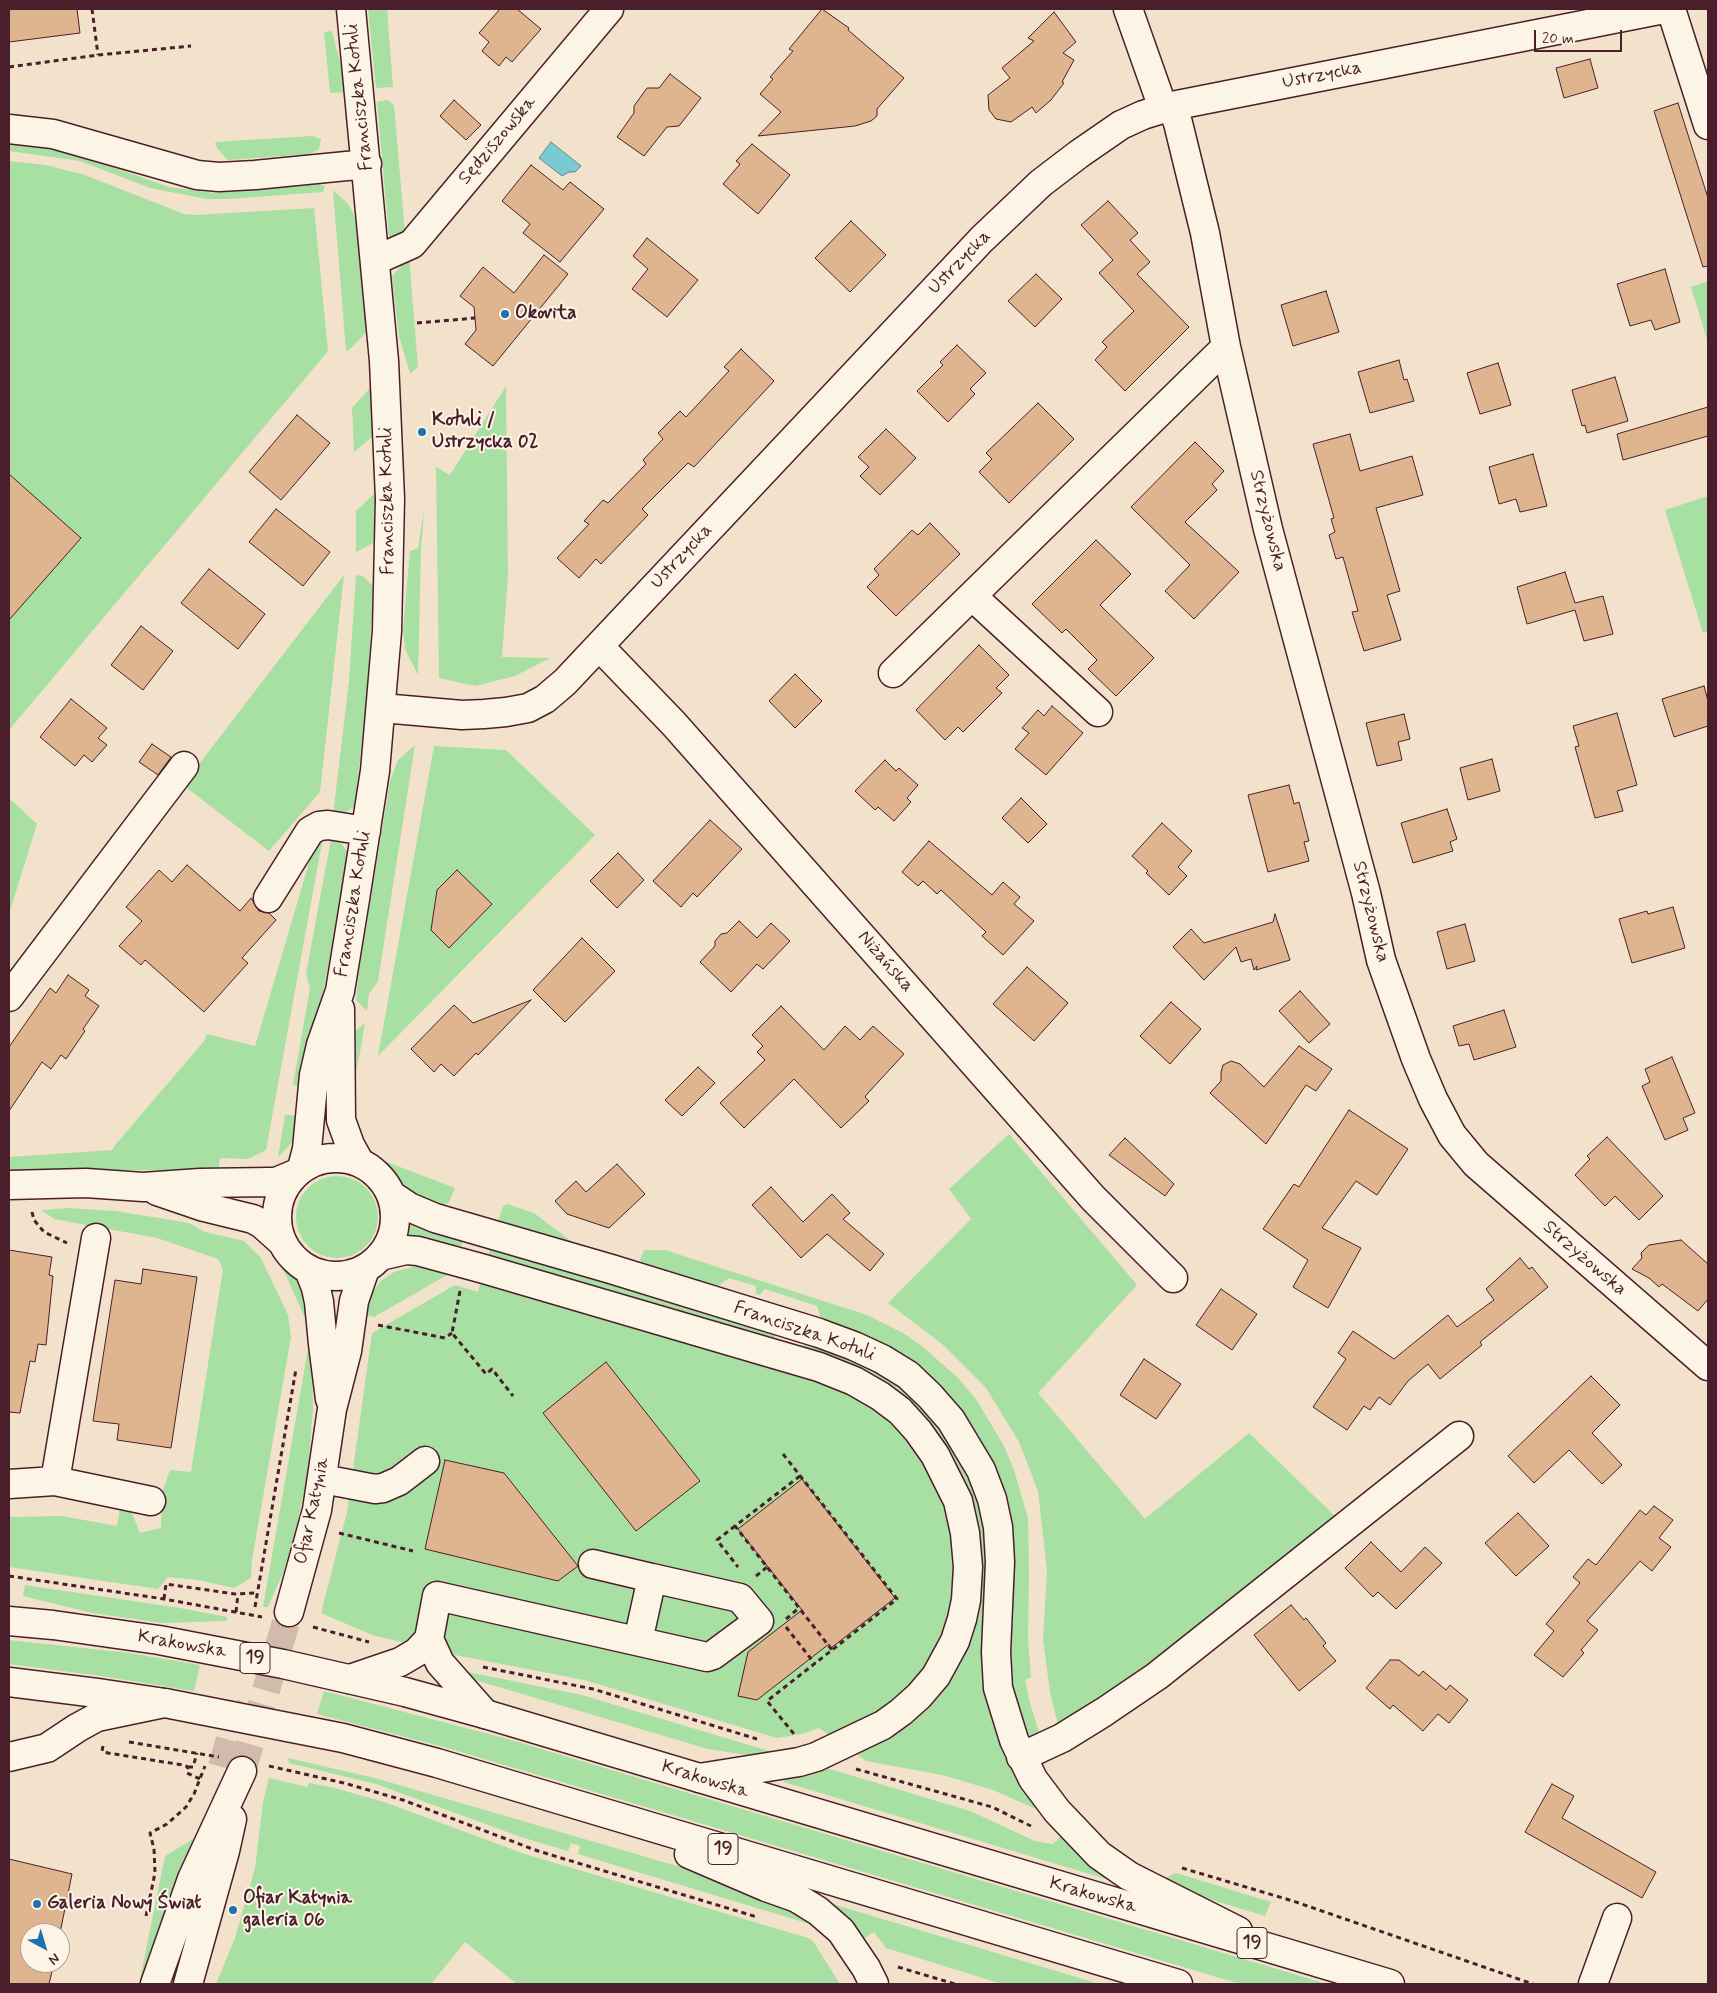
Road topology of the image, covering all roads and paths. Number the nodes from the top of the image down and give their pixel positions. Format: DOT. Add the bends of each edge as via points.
graph roads {
  1 [pos="92,9"];
  2 [pos="351,9"];
  3 [pos="609,9"];
  4 [pos="1128,9"];
  5 [pos="1664,9"];
  6 [pos="1671,9"];
  7 [pos="191,46"];
  8 [pos="98,55"];
  9 [pos="9,67"];
  10 [pos="1167,107"];
  11 [pos="1708,125"];
  12 [pos="9,128"];
  13 [pos="367,164"];
  14 [pos="376,260"];
  15 [pos="475,318"];
  16 [pos="417,323"];
  17 [pos="1226,347"];
  18 [pos="972,596"];
  19 [pos="599,646"];
  20 [pos="893,673"];
  21 [pos="382,708"];
  22 [pos="1098,712"];
  23 [pos="184,766"];
  24 [pos="366,831"];
  25 [pos="268,898"];
  26 [pos="340,991"];
  27 [pos="9,997"];
  28 [pos="360,1163"];
  29 [pos="299,1171"];
  30 [pos="9,1185"];
  31 [pos="143,1187"];
  32 [pos="391,1195"];
  33 [pos="29,1205"];
  34 [pos="281,1241"];
  35 [pos="85,1242"];
  36 [pos="373,1263"];
  37 [pos="309,1270"];
  38 [pos="1173,1278"];
  39 [pos="460,1289"];
  40 [pos="374,1324"];
  41 [pos="796,1326"];
  42 [pos="452,1333"];
  43 [pos="786,1357"];
  44 [pos="298,1361"];
  45 [pos="1708,1366"];
  46 [pos="513,1396"];
  47 [pos="332,1409"];
  48 [pos="1459,1436"];
  49 [pos="783,1454"];
  50 [pos="426,1462"];
  51 [pos="800,1476"];
  52 [pos="323,1480"];
  53 [pos="55,1481"];
  54 [pos="9,1484"];
  55 [pos="151,1501"];
  56 [pos="334,1532"];
  57 [pos="413,1551"];
  58 [pos="593,1564"];
  59 [pos="9,1576"];
  60 [pos="652,1578"];
  61 [pos="256,1593"];
  62 [pos="238,1594"];
  63 [pos="164,1598"];
  64 [pos="254,1607"];
  65 [pos="799,1608"];
  66 [pos="236,1612"];
  67 [pos="287,1618"];
  68 [pos="9,1621"];
  69 [pos="782,1622"];
  70 [pos="429,1639"];
  71 [pos="638,1641"];
  72 [pos="376,1643"];
  73 [pos="832,1650"];
  74 [pos="482,1667"];
  75 [pos="350,1679"];
  76 [pos="9,1682"];
  77 [pos="166,1703"];
  78 [pos="485,1714"];
  79 [pos="786,1724"];
  80 [pos="122,1740"];
  81 [pos="760,1740"];
  82 [pos="829,1751"];
  83 [pos="108,1752"];
  84 [pos="198,1753"];
  85 [pos="9,1757"];
  86 [pos="1021,1757"];
  87 [pos="227,1758"];
  88 [pos="205,1766"];
  89 [pos="266,1766"];
  90 [pos="188,1767"];
  91 [pos="700,1778"];
  92 [pos="200,1779"];
  93 [pos="616,1817"];
  94 [pos="1038,1830"];
  95 [pos="1179,1868"];
  96 [pos="760,1918"];
  97 [pos="1616,1918"];
  98 [pos="146,1919"];
  99 [pos="1269,1948"];
  100 [pos="884,1975"];
  101 [pos="155,1984"];
  102 [pos="188,1984"];
  103 [pos="955,1984"];
  104 [pos="1178,1984"];
  105 [pos="1390,1984"];
  106 [pos="1533,1984"];
  107 [pos="1593,1984"];
  1 -- 8 [label="path"];
  2 -- 13 [label="street, Franciszka Kotuli"];
  3 -- 14 [label="street, Sędziszowska" via="412,244"];
  4 -- 10 [label="street, Strzyżowska"];
  5 -- 10 [label="street, Ustrzycka"];
  6 -- 11 [label="street"];
  7 -- 8 [label="path"];
  8 -- 9 [label="path"];
  10 -- 17 [label="street, Strzyżowska" via="1178,123 1205,233"];
  10 -- 19 [label="street, Ustrzycka" via="1121,126 1079,154 1042,183 982,239"];
  12 -- 13 [label="street" via="53,134 197,176 255,175"];
  13 -- 14 [label="street, Franciszka Kotuli"];
  14 -- 21 [label="street, Franciszka Kotuli" via="390,499 388,622"];
  15 -- 16 [label="path"];
  17 -- 18 [label="street"];
  17 -- 45 [label="street, Strzyżowska" via="1268,529 1381,960 1433,1099 1452,1135 1498,1186"];
  18 -- 20 [label="street"];
  18 -- 22 [label="street"];
  19 -- 21 [label="street, Ustrzycka" via="546,699 528,708 462,714"];
  19 -- 38 [label="street, Niżańska" via="674,724 1093,1198"];
  21 -- 24 [label="street, Franciszka Kotuli"];
  23 -- 27 [label="street"];
  24 -- 25 [label="street" via="328,825 310,830"];
  24 -- 26 [label="street, Franciszka Kotuli"];
  26 -- 28 [label="street, Franciszka Kotuli" via="341,1120"];
  26 -- 29 [label="street, Franciszka Kotuli" via="321,1045 307,1149"];
  28 -- 29 [label="street" via="345,1158 328,1158"];
  28 -- 32 [label="street" via="375,1172"];
  29 -- 31 [label="street" via="276,1182"];
  29 -- 34 [label="street" via="284,1187 278,1205 276,1224"];
  30 -- 31 [label="street"];
  31 -- 34 [label="street" via="253,1219"];
  32 -- 36 [label="street" via="395,1225 388,1246"];
  32 -- 41 [label="street, Franciszka Kotuli" via="409,1208 431,1217"];
  33 -- 35 [label="path" via="34,1220 44,1232"];
  34 -- 37 [label="street" via="288,1253"];
  35 -- 53 [label="street"];
  36 -- 37 [label="street" via="338,1277"];
  36 -- 43 [label="street, Franciszka Kotuli" via="406,1250 418,1251"];
  36 -- 47 [label="street, Ofiar Katynia" via="354,1300 347,1351"];
  37 -- 47 [label="street, Ofiar Katynia" via="319,1302"];
  39 -- 42 [label="path"];
  40 -- 42 [label="path" via="446,1338"];
  41 -- 43 [label="street"];
  41 -- 86 [label="street, Franciszka Kotuli" via="882,1358 908,1375 951,1420 981,1470 998,1527 998,1688"];
  42 -- 46 [label="path" via="486,1374 492,1369"];
  43 -- 82 [label="street, Franciszka Kotuli" via="854,1381 900,1411 935,1454 958,1501 965,1533 966,1600 955,1641 936,1676 919,1696 889,1721"];
  44 -- 61 [label="path"];
  47 -- 52 [label="street, Ofiar Katynia"];
  48 -- 86 [label="street" via="1157,1676 1079,1728"];
  49 -- 51 [label="path"];
  50 -- 52 [label="street" via="383,1488"];
  51 -- 65 [label="path" via="735,1526"];
  51 -- 73 [label="path" via="897,1599"];
  52 -- 67 [label="street, Ofiar Katynia"];
  53 -- 54 [label="street"];
  53 -- 55 [label="street"];
  56 -- 57 [label="path"];
  58 -- 60 [label="street"];
  59 -- 63 [label="path"];
  60 -- 71 [label="street"];
  60 -- 71 [label="street" via="740,1598 758,1621 710,1657"];
  61 -- 62 [label="path"];
  61 -- 64 [label="path"];
  62 -- 63 [label="path" via="166,1584"];
  62 -- 66 [label="path"];
  63 -- 66 [label="path"];
  65 -- 69 [label="path"];
  65 -- 73 [label="path"];
  66 -- 67 [label="path"];
  67 -- 72 [label="path"];
  68 -- 75 [label="street, Krakowska / 19" via="159,1640"];
  70 -- 71 [label="street" via="437,1596"];
  70 -- 75 [label="street" via="411,1656"];
  70 -- 78 [label="street" via="440,1663"];
  73 -- 79 [label="path" via="768,1701"];
  74 -- 81 [label="path" via="593,1689"];
  75 -- 78 [label="street, Krakowska / 19"];
  76 -- 77 [label="street, 19"];
  77 -- 85 [label="street" via="97,1717 47,1748"];
  77 -- 93 [label="street, 19" via="343,1738"];
  78 -- 91 [label="street, Krakowska / 19"];
  80 -- 84 [label="path"];
  82 -- 91 [label="street, Franciszka Kotuli" via="799,1762"];
  82 -- 94 [label="path" via="857,1769 992,1807"];
  83 -- 90 [label="path"];
  84 -- 87 [label="path"];
  84 -- 90 [label="path" via="193,1767"];
  86 -- 99 [label="street, Franciszka Kotuli" via="1051,1805 1099,1855 1129,1876"];
  88 -- 92 [label="path"];
  89 -- 96 [label="path" via="403,1800 538,1851"];
  90 -- 92 [label="path" via="187,1772"];
  91 -- 99 [label="street, Krakowska / 19"];
  92 -- 98 [label="path" via="186,1807 150,1833 155,1873"];
  93 -- 100 [label="street" via="690,1855 797,1898 841,1931 866,1968"];
  93 -- 104 [label="street, 19"];
  95 -- 106 [label="path" via="1284,1898"];
  97 -- 107 [label="street"];
  99 -- 105 [label="street, Krakowska / 19"];
  100 -- 103 [label="path"];
  101 -- 102 [label="street" via="192,1879 242,1771 225,1851"];
}
